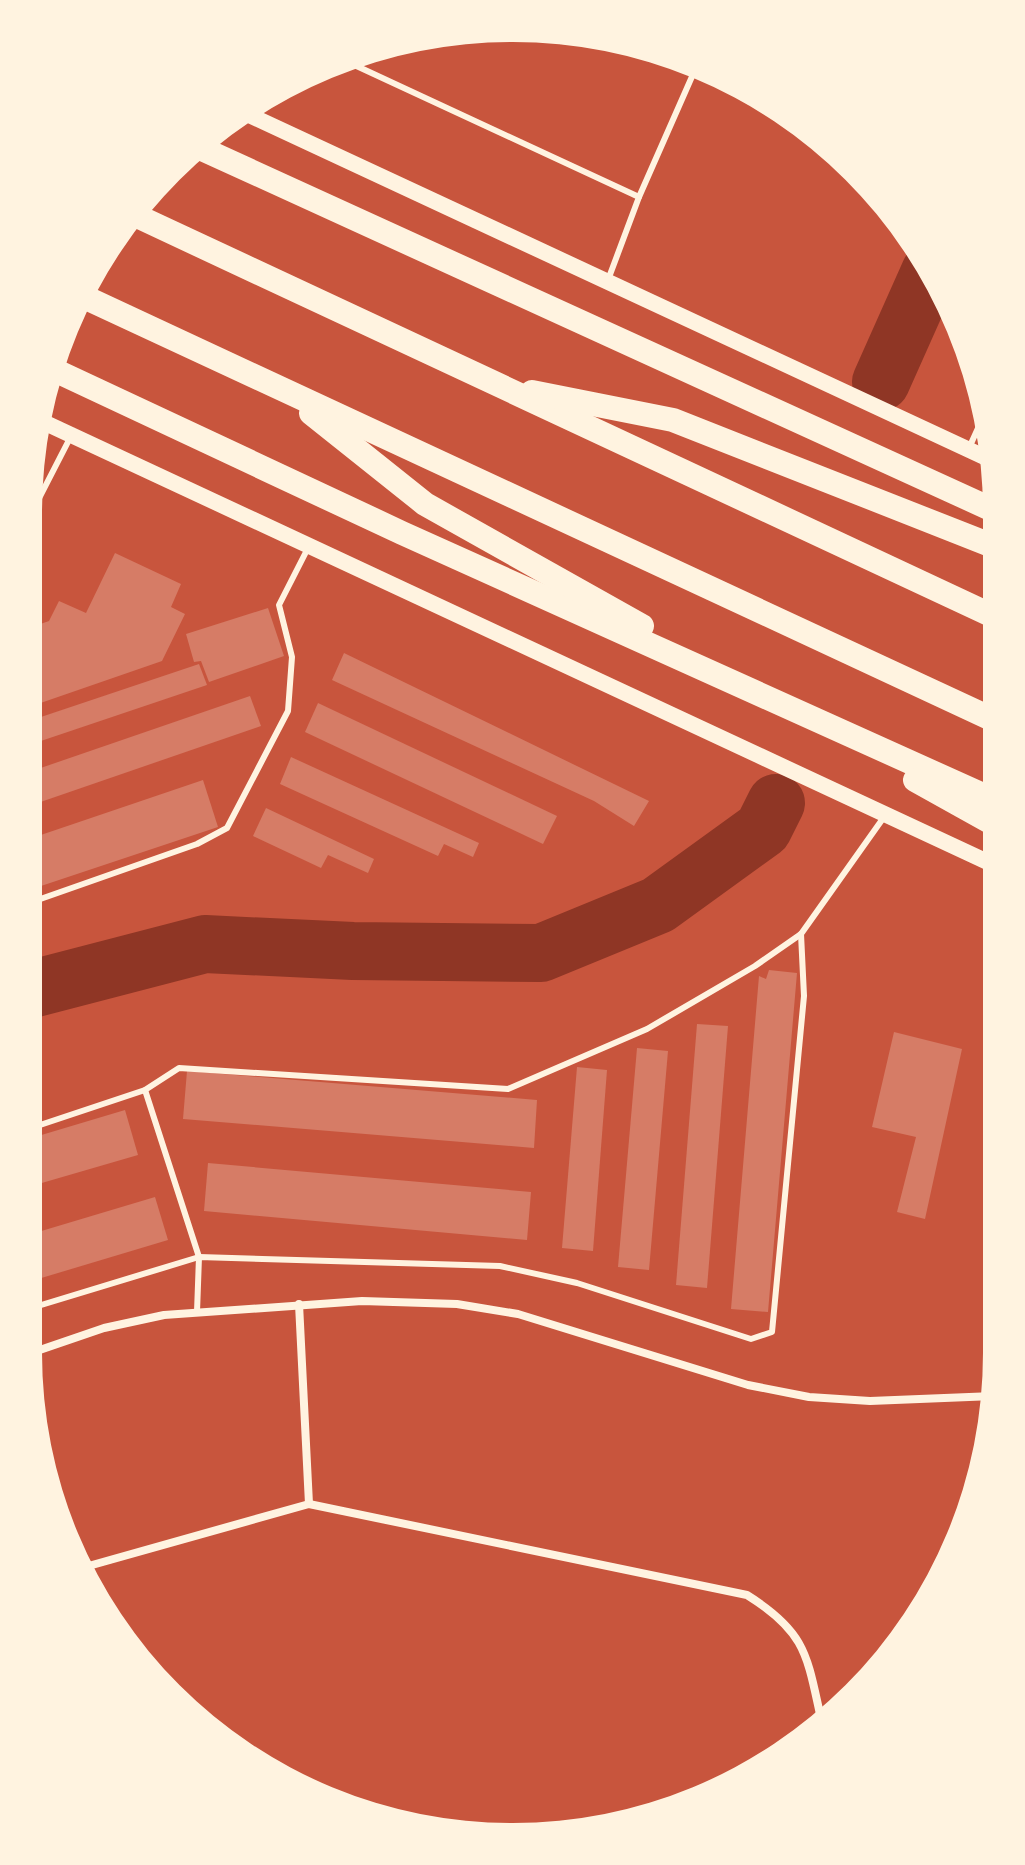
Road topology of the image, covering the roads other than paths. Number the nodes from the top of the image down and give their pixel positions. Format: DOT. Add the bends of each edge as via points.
graph roads {
  1 [pos="360,67"];
  2 [pos="692,77"];
  3 [pos="256,118"];
  4 [pos="210,152"];
  5 [pos="639,197"];
  6 [pos="144,220"];
  7 [pos="608,281"];
  8 [pos="93,301"];
  9 [pos="63,374"];
  10 [pos="490,383"];
  11 [pos="278,387"];
  12 [pos="50,425"];
  13 [pos="976,432"];
  14 [pos="71,435"];
  15 [pos="968,449"];
  16 [pos="979,454"];
  17 [pos="43,488"];
  18 [pos="983,505"];
  19 [pos="983,542"];
  20 [pos="310,545"];
  21 [pos="983,611"];
  22 [pos="983,715"];
  23 [pos="983,795"];
  24 [pos="886,814"];
  25 [pos="983,818"];
  26 [pos="983,860"];
  27 [pos="42,898"];
  28 [pos="801,934"];
  29 [pos="145,1090"];
  30 [pos="42,1124"];
  31 [pos="199,1257"];
  32 [pos="299,1304"];
  33 [pos="42,1305"];
  34 [pos="197,1312"];
  35 [pos="42,1349"];
  36 [pos="981,1397"];
  37 [pos="309,1504"];
  38 [pos="93,1565"];
  39 [pos="819,1709"];
  1 -- 5 [label="lane"];
  2 -- 5 [label="lane"];
  3 -- 7 [label="main road"];
  4 -- 18 [label="highway"];
  5 -- 7 [label="lane"];
  6 -- 10 [label="highway"];
  7 -- 15 [label="main road"];
  8 -- 11 [label="highway"];
  9 -- 23 [label="highway"];
  10 -- 19 [label="highway" via="673,420"];
  10 -- 21 [label="highway"];
  11 -- 22 [label="highway"];
  11 -- 25 [label="highway" via="425,504"];
  12 -- 14 [label="main road"];
  13 -- 15 [label="lane"];
  14 -- 17 [label="lane"];
  14 -- 20 [label="main road"];
  15 -- 16 [label="main road"];
  20 -- 24 [label="main road"];
  20 -- 27 [label="lane" via="279,605 292,657 288,711 227,828 197,844"];
  24 -- 26 [label="main road"];
  24 -- 28 [label="lane"];
  28 -- 29 [label="lane" via="647,1029 508,1089 179,1068"];
  28 -- 31 [label="lane" via="804,996 772,1332 751,1339 577,1283 500,1266"];
  29 -- 30 [label="lane"];
  29 -- 31 [label="lane"];
  31 -- 33 [label="lane"];
  31 -- 34 [label="lane"];
  32 -- 34 [label="street"];
  32 -- 36 [label="street" via="457,1304 518,1314 748,1385 809,1397 870,1401"];
  32 -- 37 [label="street"];
  34 -- 35 [label="street" via="104,1328"];
  37 -- 38 [label="street"];
  37 -- 39 [label="street" via="747,1595 775,1613 805,1650"];
}
